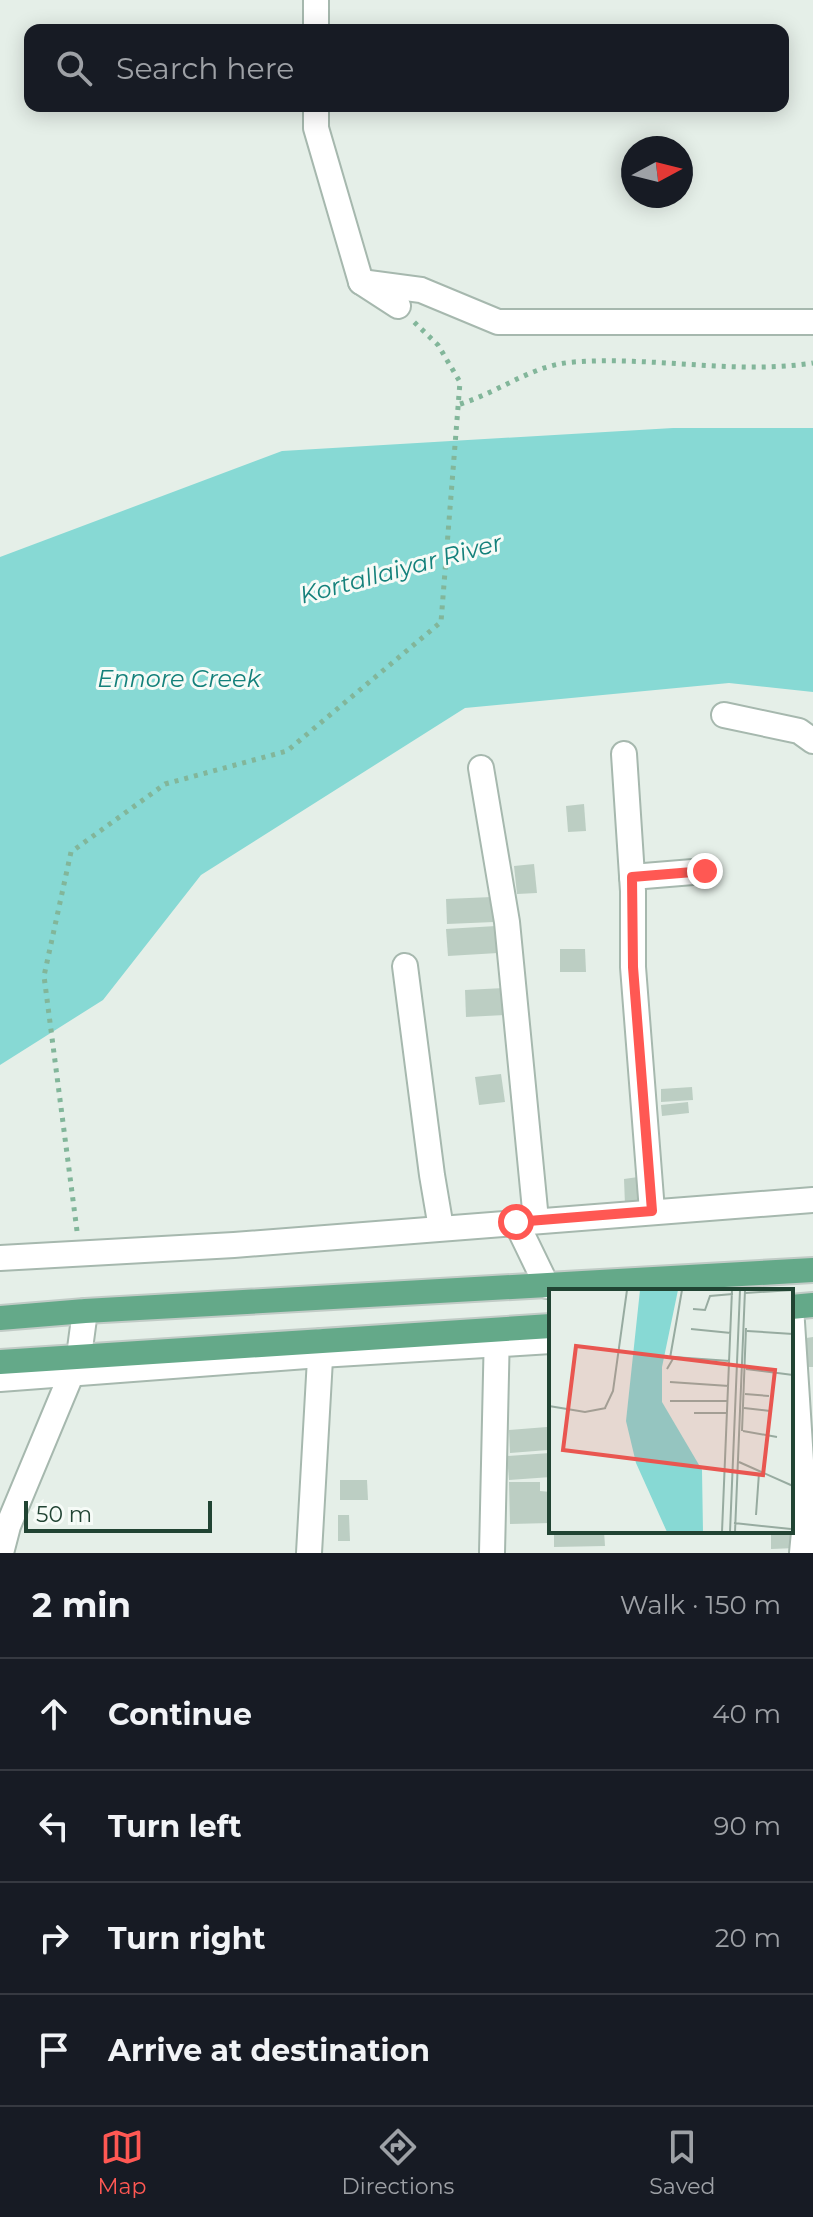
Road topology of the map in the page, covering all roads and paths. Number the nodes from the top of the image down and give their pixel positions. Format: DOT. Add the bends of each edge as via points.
graph roads {
  1 [pos="316,0"];
  2 [pos="316,24"];
  3 [pos="316,112"];
  4 [pos="361,282"];
  5 [pos="398,306"];
  6 [pos="813,322"];
  7 [pos="813,363"];
  8 [pos="460,404"];
  9 [pos="724,715"];
  10 [pos="808,734"];
  11 [pos="624,754"];
  12 [pos="481,768"];
  13 [pos="705,871"];
  14 [pos="632,877"];
  15 [pos="405,966"];
  16 [pos="73,1184"];
  17 [pos="813,1200"];
  18 [pos="652,1211"];
  19 [pos="526,1221"];
  20 [pos="441,1228"];
  21 [pos="0,1258"];
  22 [pos="813,1270"];
  23 [pos="547,1286"];
  24 [pos="813,1305"];
  25 [pos="85,1311"];
  26 [pos="796,1315"];
  27 [pos="0,1318"];
  28 [pos="549,1326"];
  29 [pos="497,1337"];
  30 [pos="549,1341"];
  31 [pos="320,1348"];
  32 [pos="0,1362"];
  33 [pos="75,1364"];
  34 [pos="0,1379"];
  35 [pos="4,1526"];
  36 [pos="1,1553"];
  37 [pos="309,1553"];
  38 [pos="492,1553"];
  39 [pos="802,1553"];
  1 -- 2 [label="street"];
  3 -- 4 [label="street" via="316,128"];
  4 -- 5 [label="street"];
  4 -- 6 [label="street" via="421,290 498,322"];
  5 -- 8 [label="path" via="438,345 460,382"];
  7 -- 8 [label="path" via="776,369 573,362 533,370"];
  8 -- 16 [label="path" via="441,622 287,751 165,784 71,852 44,976"];
  9 -- 10 [label="street"];
  11 -- 14 [label="street"];
  12 -- 19 [label="street" via="507,922"];
  13 -- 14 [label="street"];
  14 -- 18 [label="street" via="633,967"];
  15 -- 20 [label="street"];
  17 -- 18 [label="street"];
  18 -- 19 [label="street"];
  19 -- 20 [label="street"];
  19 -- 23 [label="street"];
  20 -- 21 [label="street"];
  22 -- 23 [label="main road"];
  23 -- 25 [label="main road"];
  24 -- 26 [label="main road"];
  25 -- 27 [label="main road"];
  25 -- 33 [label="street"];
  26 -- 39 [label="street"];
  28 -- 29 [label="main road"];
  29 -- 30 [label="street"];
  29 -- 31 [label="main road"];
  29 -- 38 [label="street"];
  31 -- 33 [label="main road"];
  31 -- 37 [label="street"];
  32 -- 33 [label="main road"];
  33 -- 34 [label="street"];
  33 -- 35 [label="street"];
  35 -- 36 [label="street"];
}
